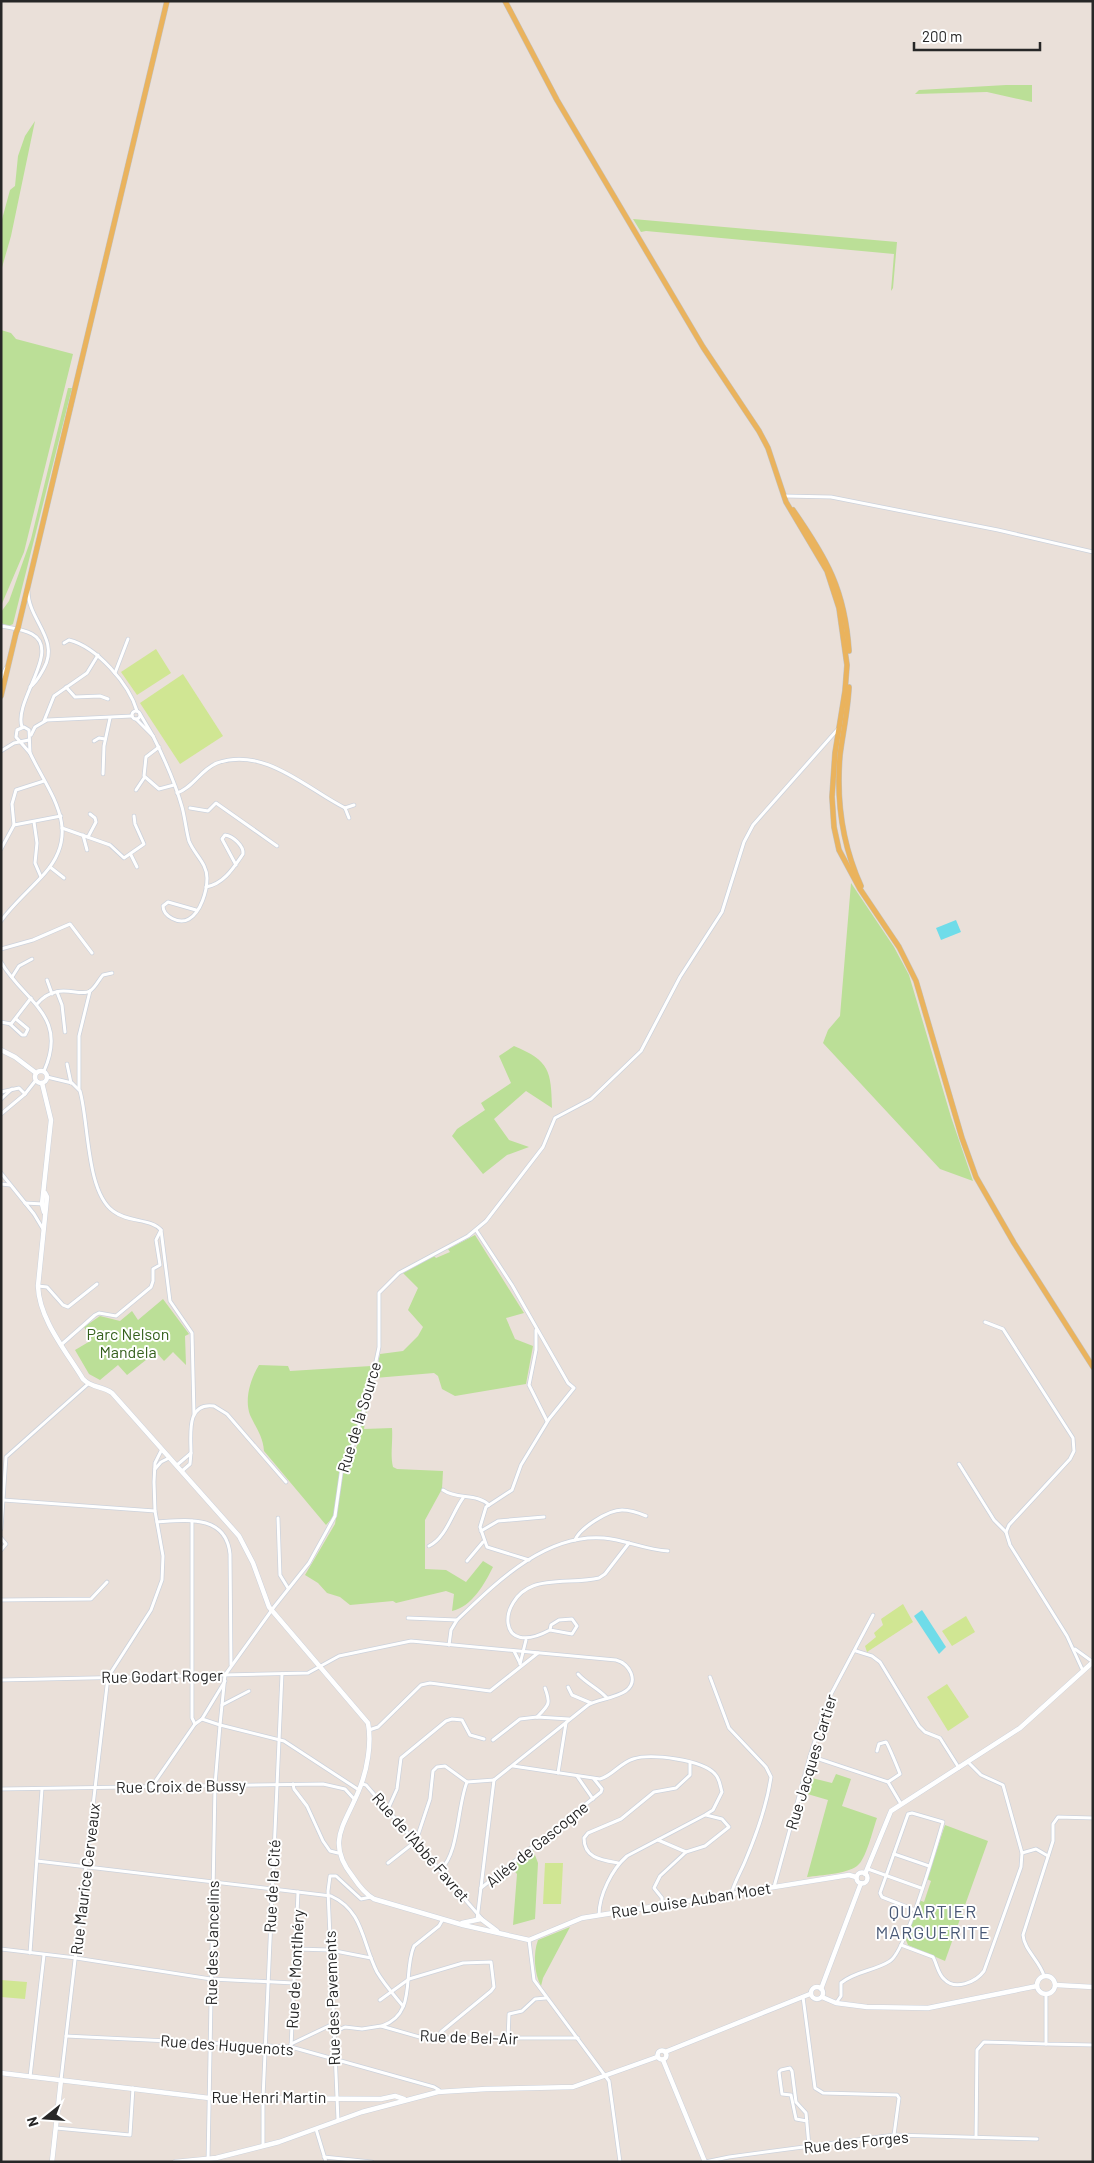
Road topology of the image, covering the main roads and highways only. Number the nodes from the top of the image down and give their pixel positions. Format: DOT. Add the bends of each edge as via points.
graph roads {
  1 [pos="167,1"];
  2 [pos="505,1"];
  3 [pos="779,483"];
  4 [pos="1,696"];
  5 [pos="838,729"];
  6 [pos="844,729"];
  7 [pos="870,904"];
  8 [pos="1091,1364"];
  1 -- 4 [label="main road"];
  2 -- 3 [label="main road" via="561,108 703,347 759,431"];
  3 -- 5 [label="main road" via="789,509 827,571 839,608 846,669"];
  3 -- 6 [label="main road" via="826,561 842,602 848,636 849,671"];
  5 -- 6 [label="main road"];
  5 -- 7 [label="main road" via="832,798 834,827 843,858"];
  6 -- 7 [label="main road" via="839,769 840,817 853,867"];
  7 -- 8 [label="main road" via="899,947 916,981 976,1177"];
}
